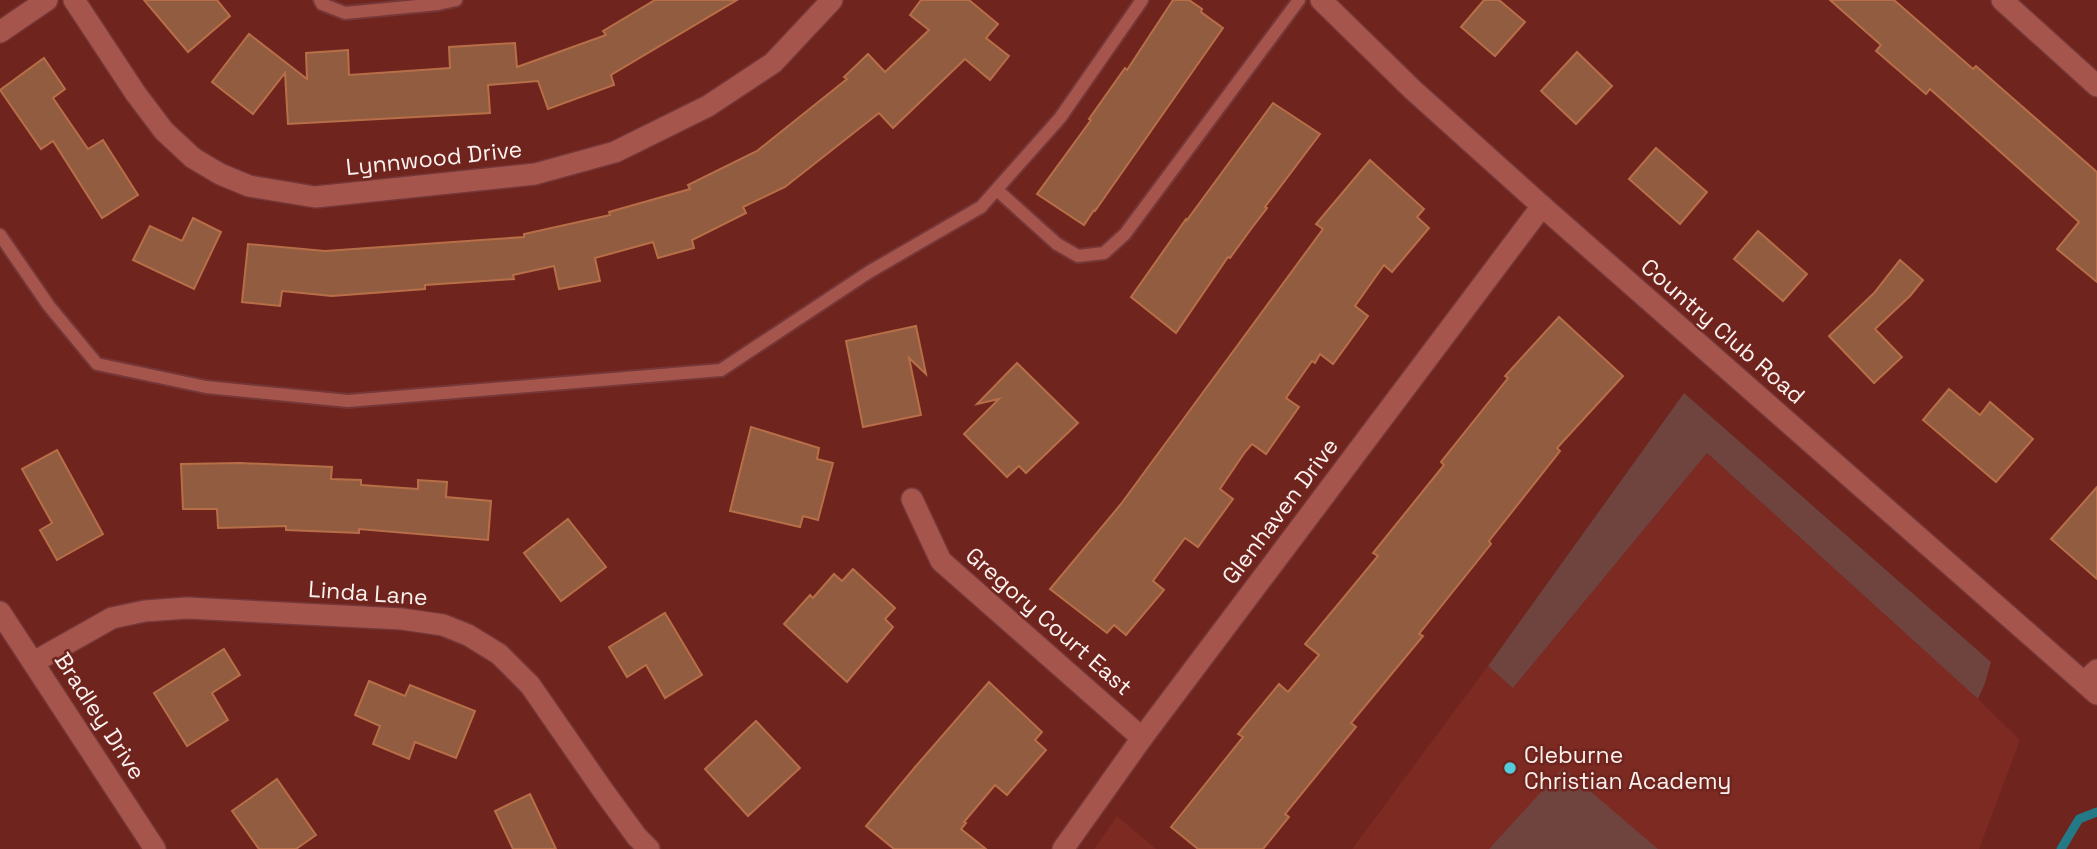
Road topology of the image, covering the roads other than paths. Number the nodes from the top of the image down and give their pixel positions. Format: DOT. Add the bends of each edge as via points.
graph roads {
  1 [pos="47,0"];
  2 [pos="74,0"];
  3 [pos="320,0"];
  4 [pos="456,0"];
  5 [pos="832,0"];
  6 [pos="1142,0"];
  7 [pos="1299,0"];
  8 [pos="1321,0"];
  9 [pos="2002,0"];
  10 [pos="0,32"];
  11 [pos="2097,86"];
  12 [pos="997,190"];
  13 [pos="1542,206"];
  14 [pos="0,235"];
  15 [pos="912,499"];
  16 [pos="0,612"];
  17 [pos="34,662"];
  18 [pos="2093,682"];
  19 [pos="1142,738"];
  20 [pos="155,849"];
  21 [pos="649,849"];
  22 [pos="1063,849"];
  1 -- 10 [label="street"];
  2 -- 5 [label="street, Lynnwood Drive" via="157,122 193,158 249,187 315,197 535,174 615,152 708,106 773,63"];
  3 -- 4 [label="lane" via="345,13"];
  6 -- 12 [label="lane" via="1060,118"];
  7 -- 12 [label="lane" via="1125,234 1104,253 1078,256 1057,244"];
  8 -- 13 [label="street, Country Club Road"];
  9 -- 11 [label="street"];
  12 -- 14 [label="lane" via="981,207 869,272 721,370 348,401 206,387 97,364 49,306"];
  13 -- 18 [label="street, Country Club Road"];
  13 -- 19 [label="street, Glenhaven Drive"];
  15 -- 19 [label="street, Gregory Court East" via="941,561"];
  16 -- 17 [label="street, Bradley Drive"];
  17 -- 20 [label="street, Bradley Drive"];
  17 -- 21 [label="street, Linda Lane" via="112,618 145,611 187,608 443,625 499,654 530,685"];
  19 -- 22 [label="street, Glenhaven Drive"];
}
